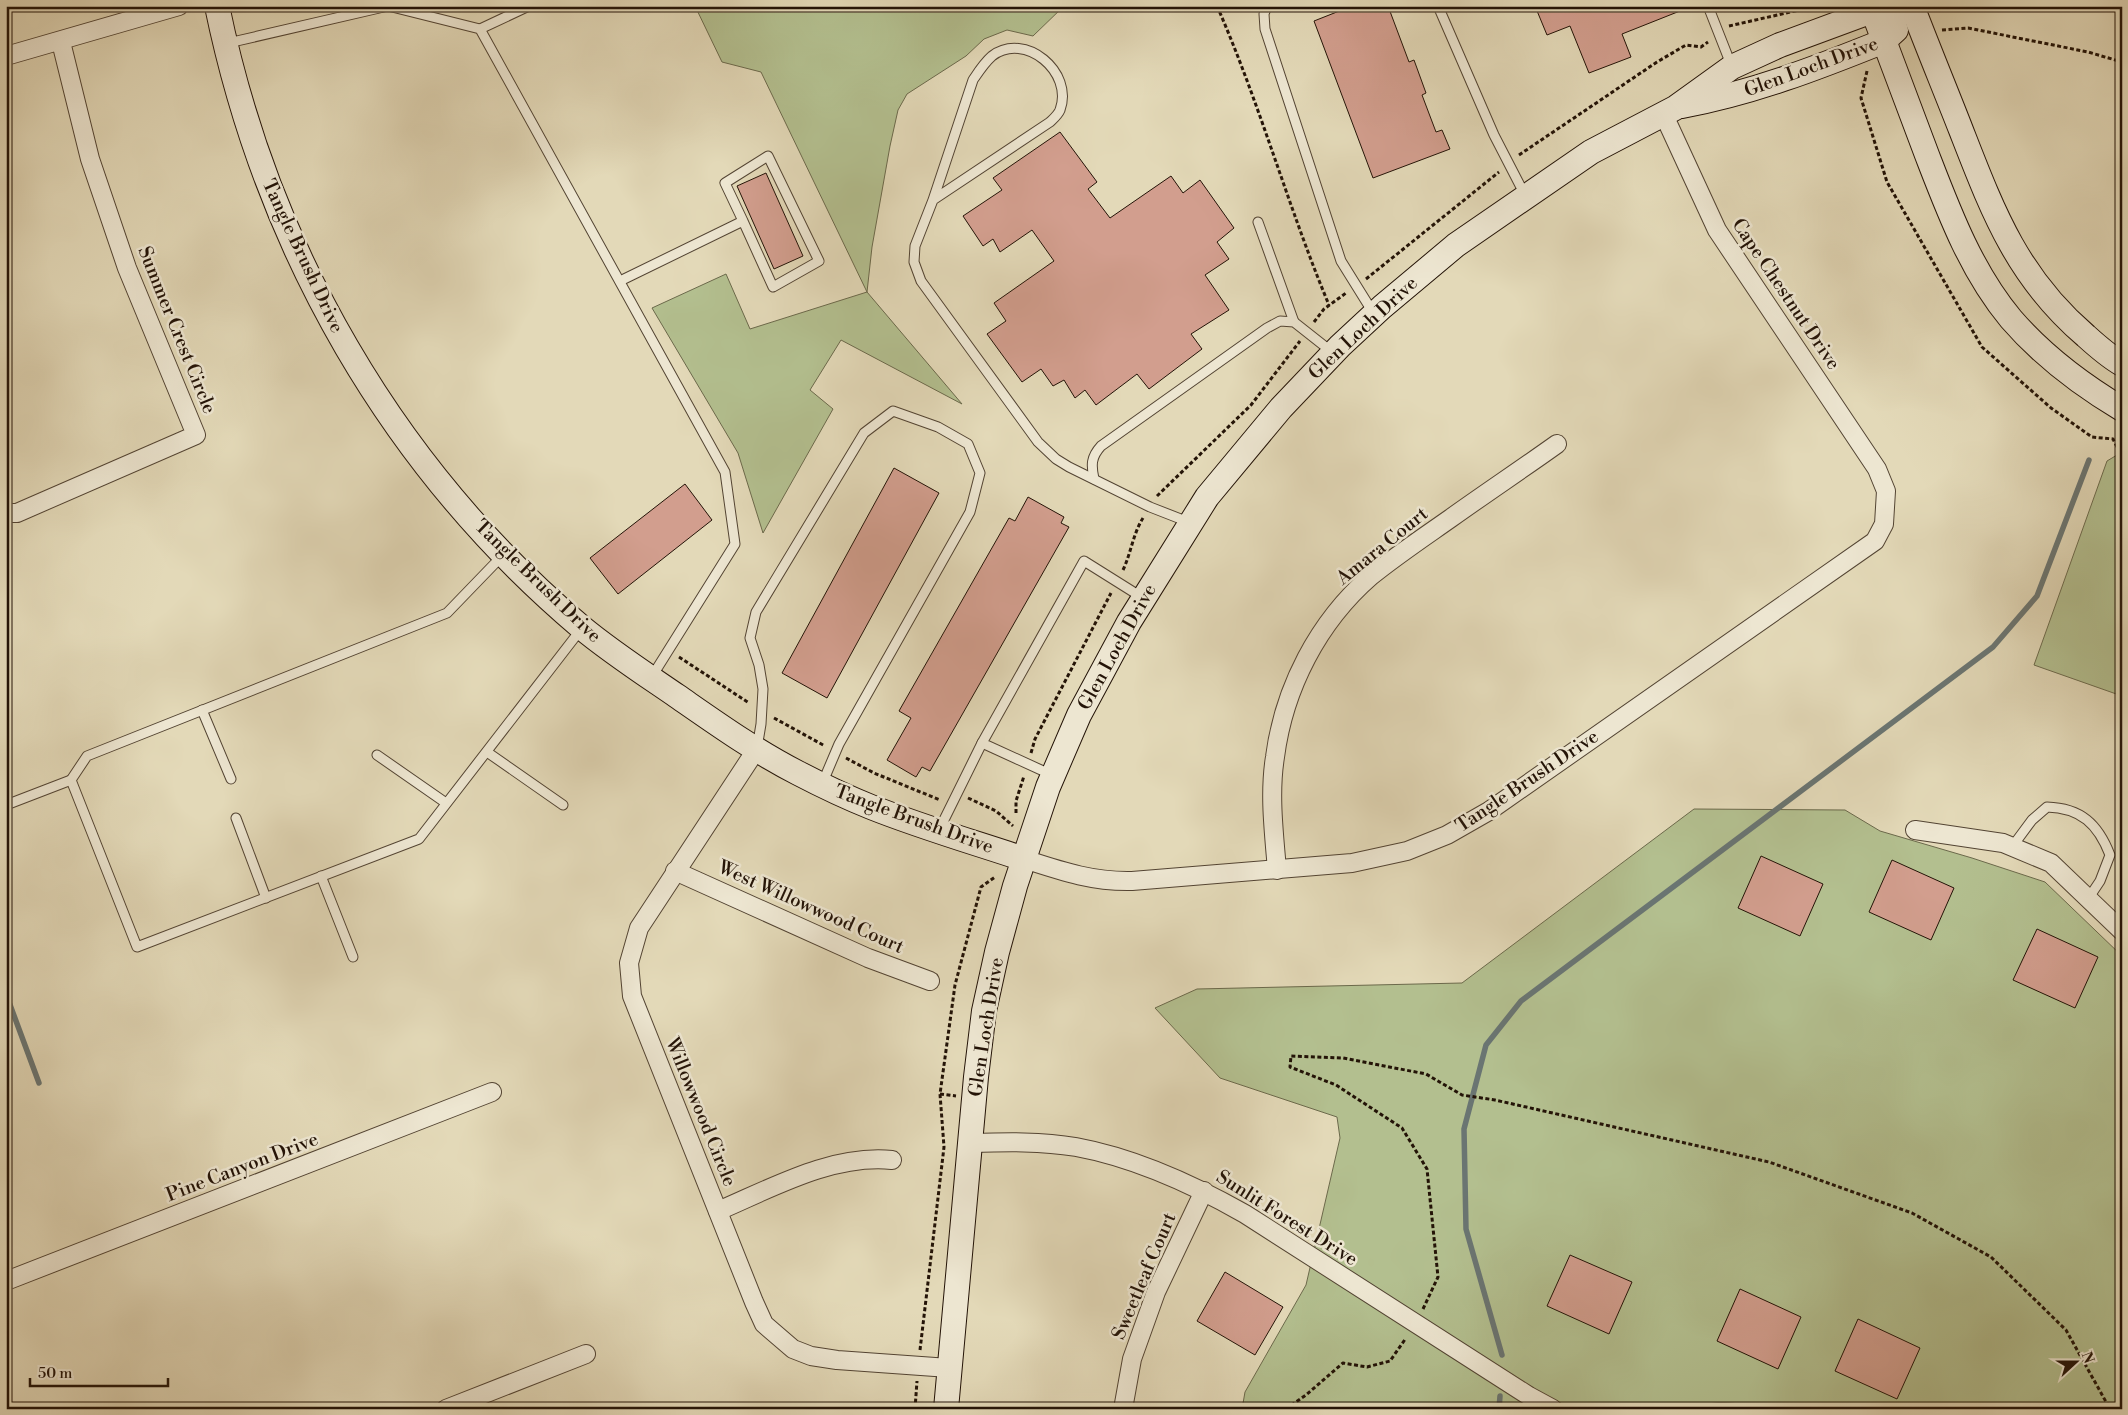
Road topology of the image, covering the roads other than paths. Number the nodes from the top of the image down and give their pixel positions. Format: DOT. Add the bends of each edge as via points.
graph roads {
  1 [pos="179,6"];
  2 [pos="217,6"];
  3 [pos="529,6"];
  4 [pos="1267,6"];
  5 [pos="1438,6"];
  6 [pos="1708,6"];
  7 [pos="1872,8"];
  8 [pos="1913,10"];
  9 [pos="480,29"];
  10 [pos="1884,41"];
  11 [pos="61,42"];
  12 [pos="225,44"];
  13 [pos="6,56"];
  14 [pos="1732,67"];
  15 [pos="1669,110"];
  16 [pos="1526,197"];
  17 [pos="932,200"];
  18 [pos="743,221"];
  19 [pos="1258,222"];
  20 [pos="620,281"];
  21 [pos="1374,314"];
  22 [pos="1294,322"];
  23 [pos="1333,353"];
  24 [pos="2122,364"];
  25 [pos="2122,409"];
  26 [pos="1557,444"];
  27 [pos="1094,479"];
  28 [pos="1886,491"];
  29 [pos="6,513"];
  30 [pos="1191,523"];
  31 [pos="504,554"];
  32 [pos="1144,598"];
  33 [pos="583,628"];
  34 [pos="652,678"];
  35 [pos="202,710"];
  36 [pos="982,743"];
  37 [pos="756,750"];
  38 [pos="486,752"];
  39 [pos="377,755"];
  40 [pos="1053,776"];
  41 [pos="231,778"];
  42 [pos="71,780"];
  43 [pos="822,784"];
  44 [pos="446,803"];
  45 [pos="6,805"];
  46 [pos="563,805"];
  47 [pos="236,818"];
  48 [pos="939,830"];
  49 [pos="1915,830"];
  50 [pos="2012,847"];
  51 [pos="1024,859"];
  52 [pos="1277,870"];
  53 [pos="675,871"];
  54 [pos="321,876"];
  55 [pos="266,898"];
  56 [pos="2088,899"];
  57 [pos="2122,932"];
  58 [pos="353,957"];
  59 [pos="930,981"];
  60 [pos="492,1092"];
  61 [pos="970,1143"];
  62 [pos="892,1160"];
  63 [pos="1204,1191"];
  64 [pos="718,1211"];
  65 [pos="6,1281"];
  66 [pos="586,1354"];
  67 [pos="949,1368"];
  68 [pos="446,1409"];
  69 [pos="946,1409"];
  70 [pos="1123,1409"];
  71 [pos="1553,1409"];
  1 -- 11 [label="street"];
  2 -- 12 [label="street, Tangle Brush Drive"];
  3 -- 9 [label="lane"];
  4 -- 21 [label="lane" via="1265,29 1341,260"];
  5 -- 16 [label="lane" via="1494,135"];
  6 -- 14 [label="lane"];
  7 -- 8 [label="street, Glen Loch Drive"];
  7 -- 10 [label="street"];
  7 -- 14 [label="street, Glen Loch Drive"];
  8 -- 10 [label="street, Glen Loch Drive"];
  8 -- 24 [label="street" via="1994,213 2013,251 2040,290 2071,324"];
  9 -- 12 [label="lane" via="388,6"];
  9 -- 20 [label="lane"];
  10 -- 15 [label="street, Glen Loch Drive" via="1771,84"];
  10 -- 25 [label="street" via="1951,217 1978,272 2011,318 2047,356 2086,388"];
  11 -- 13 [label="street"];
  11 -- 29 [label="street, Summer Crest Circle" via="90,160 121,250 196,435 17,513"];
  12 -- 31 [label="street, Tangle Brush Drive" via="264,175 329,318 391,418 453,499"];
  14 -- 15 [label="street, Glen Loch Drive"];
  15 -- 16 [label="street, Glen Loch Drive" via="1590,152"];
  15 -- 28 [label="street, Cape Chestnut Drive" via="1717,230 1868,454"];
  16 -- 21 [label="street, Glen Loch Drive" via="1456,245"];
  17 -- 17 [label="lane" via="1050,122 1060,112 1062,94 1058,74 1044,59 1028,51 1009,49 994,55 982,66 974,80"];
  17 -- 27 [label="lane" via="915,246 914,262 921,281 1038,442 1056,459"];
  18 -- 18 [label="lane" via="773,287 819,261 768,156 725,183"];
  18 -- 20 [label="lane"];
  19 -- 22 [label="lane"];
  20 -- 34 [label="lane" via="725,472 735,544"];
  21 -- 23 [label="street, Glen Loch Drive"];
  22 -- 23 [label="lane"];
  22 -- 27 [label="lane" via="1280,321 1267,328 1113,436 1094,454 1091,461"];
  23 -- 30 [label="street, Glen Loch Drive" via="1281,408 1207,498"];
  26 -- 52 [label="street, Amara Court" via="1406,549 1370,578 1320,634 1301,668 1283,714 1274,758 1272,801"];
  27 -- 30 [label="lane"];
  28 -- 52 [label="street, Tangle Brush Drive" via="1884,524 1874,542 1489,811 1447,835 1407,851 1352,863"];
  30 -- 32 [label="street, Glen Loch Drive"];
  31 -- 33 [label="street, Tangle Brush Drive"];
  31 -- 35 [label="lane" via="447,612"];
  32 -- 36 [label="lane" via="1084,561"];
  32 -- 40 [label="street, Glen Loch Drive" via="1079,716"];
  33 -- 34 [label="street, Tangle Brush Drive"];
  33 -- 38 [label="lane"];
  34 -- 37 [label="street, Tangle Brush Drive"];
  35 -- 41 [label="lane"];
  35 -- 42 [label="lane" via="87,756"];
  36 -- 40 [label="lane"];
  36 -- 48 [label="lane"];
  37 -- 43 [label="street, Tangle Brush Drive"];
  37 -- 43 [label="lane" via="763,689 750,638 756,612 864,433 893,411 938,427 968,444 980,473 970,512 839,744"];
  37 -- 53 [label="street, Willowwood Circle"];
  38 -- 44 [label="lane"];
  38 -- 46 [label="lane"];
  39 -- 44 [label="lane"];
  40 -- 51 [label="street, Glen Loch Drive"];
  42 -- 45 [label="lane"];
  42 -- 55 [label="lane" via="137,947"];
  43 -- 48 [label="street, Tangle Brush Drive" via="870,807"];
  44 -- 54 [label="lane" via="419,839"];
  47 -- 55 [label="lane"];
  48 -- 51 [label="street, Tangle Brush Drive"];
  49 -- 50 [label="street"];
  50 -- 56 [label="street" via="2051,863"];
  50 -- 56 [label="lane" via="2032,820 2048,807 2065,808 2090,820 2110,855 2100,881"];
  51 -- 52 [label="street, Tangle Brush Drive" via="1106,882"];
  51 -- 61 [label="street, Glen Loch Drive" via="984,1011"];
  53 -- 59 [label="street, West Willowwood Court" via="868,958"];
  53 -- 64 [label="street, Willowwood Circle" via="639,928 628,963 632,996"];
  54 -- 55 [label="lane"];
  54 -- 58 [label="lane"];
  56 -- 57 [label="street"];
  60 -- 65 [label="street, Pine Canyon Drive"];
  61 -- 63 [label="street, Sunlit Forest Drive" via="1021,1142 1076,1147 1122,1159"];
  61 -- 67 [label="street, Glen Loch Drive"];
  62 -- 64 [label="street" via="872,1158 832,1165"];
  63 -- 70 [label="street, Sweetleaf Court" via="1153,1300 1132,1359"];
  63 -- 71 [label="street, Sunlit Forest Drive"];
  64 -- 67 [label="street, Willowwood Circle" via="764,1324 793,1349 837,1360"];
  66 -- 68 [label="street"];
  67 -- 69 [label="street, Glen Loch Drive"];
}
